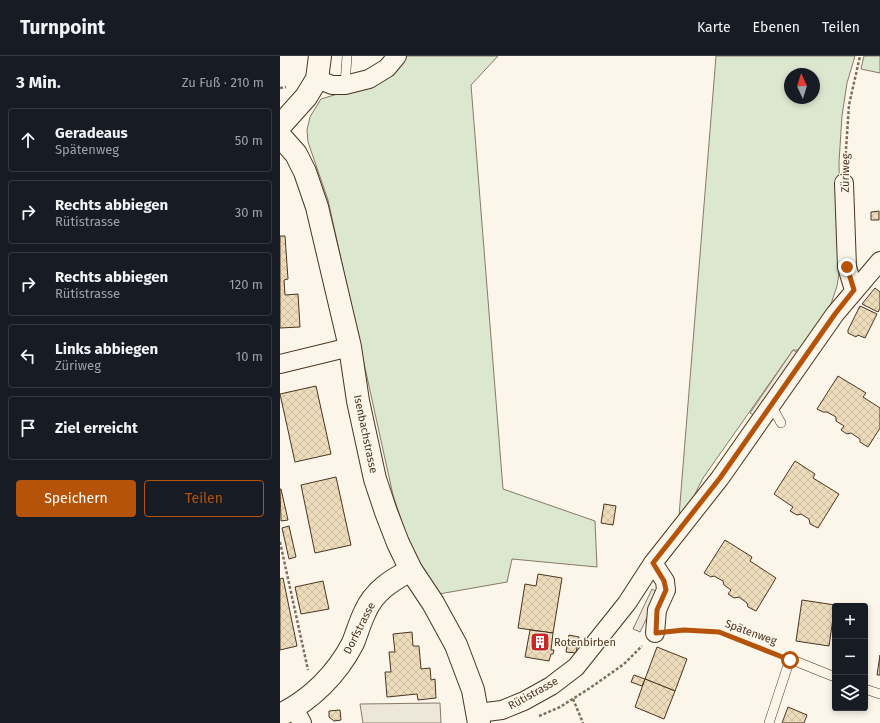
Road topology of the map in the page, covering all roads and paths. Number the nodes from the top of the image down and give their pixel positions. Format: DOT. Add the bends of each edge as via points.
graph roads {
  1 [pos="320,56"];
  2 [pos="347,56"];
  3 [pos="397,56"];
  4 [pos="860,56"];
  5 [pos="317,79"];
  6 [pos="345,85"];
  7 [pos="280,126"];
  8 [pos="280,136"];
  9 [pos="844,183"];
  10 [pos="880,261"];
  11 [pos="854,290"];
  12 [pos="350,347"];
  13 [pos="280,364"];
  14 [pos="771,404"];
  15 [pos="780,423"];
  16 [pos="280,542"];
  17 [pos="653,563"];
  18 [pos="411,570"];
  19 [pos="656,633"];
  20 [pos="790,660"];
  21 [pos="832,676"];
  22 [pos="309,677"];
  23 [pos="868,690"];
  24 [pos="880,694"];
  25 [pos="573,699"];
  26 [pos="292,715"];
  27 [pos="478,718"];
  28 [pos="535,718"];
  29 [pos="583,723"];
  30 [pos="769,723"];
  1 -- 5 [label="main road"];
  2 -- 6 [label="lane"];
  3 -- 6 [label="street" via="387,68 369,79"];
  4 -- 9 [label="path, Züriweg" via="849,105"];
  5 -- 6 [label="street" via="332,85"];
  5 -- 7 [label="main road" via="306,97"];
  8 -- 12 [label="main road, Isenbachstrasse" via="296,154 318,207"];
  9 -- 11 [label="street, Züriweg" via="847,267"];
  10 -- 11 [label="street, Rütistrasse"];
  11 -- 14 [label="street, Rütistrasse"];
  12 -- 13 [label="street"];
  12 -- 18 [label="main road, Isenbachstrasse" via="358,401 375,479"];
  14 -- 15 [label="lane"];
  14 -- 17 [label="street, Rütistrasse" via="720,478"];
  16 -- 22 [label="path"];
  17 -- 19 [label="street" via="664,581 666,590 657,610"];
  17 -- 27 [label="street, Rütistrasse" via="627,603 576,667 551,686 524,701"];
  18 -- 26 [label="main road, Dorfstrasse" via="384,586 374,597 352,644 336,670"];
  18 -- 27 [label="main road, Isenbachstrasse" via="456,645 473,690"];
  19 -- 20 [label="path, Spätenweg" via="684,630 719,632"];
  19 -- 25 [label="path" via="624,664"];
  20 -- 21 [label="lane"];
  20 -- 30 [label="lane"];
  23 -- 24 [label="lane"];
  25 -- 28 [label="path"];
  25 -- 29 [label="path"];
}
